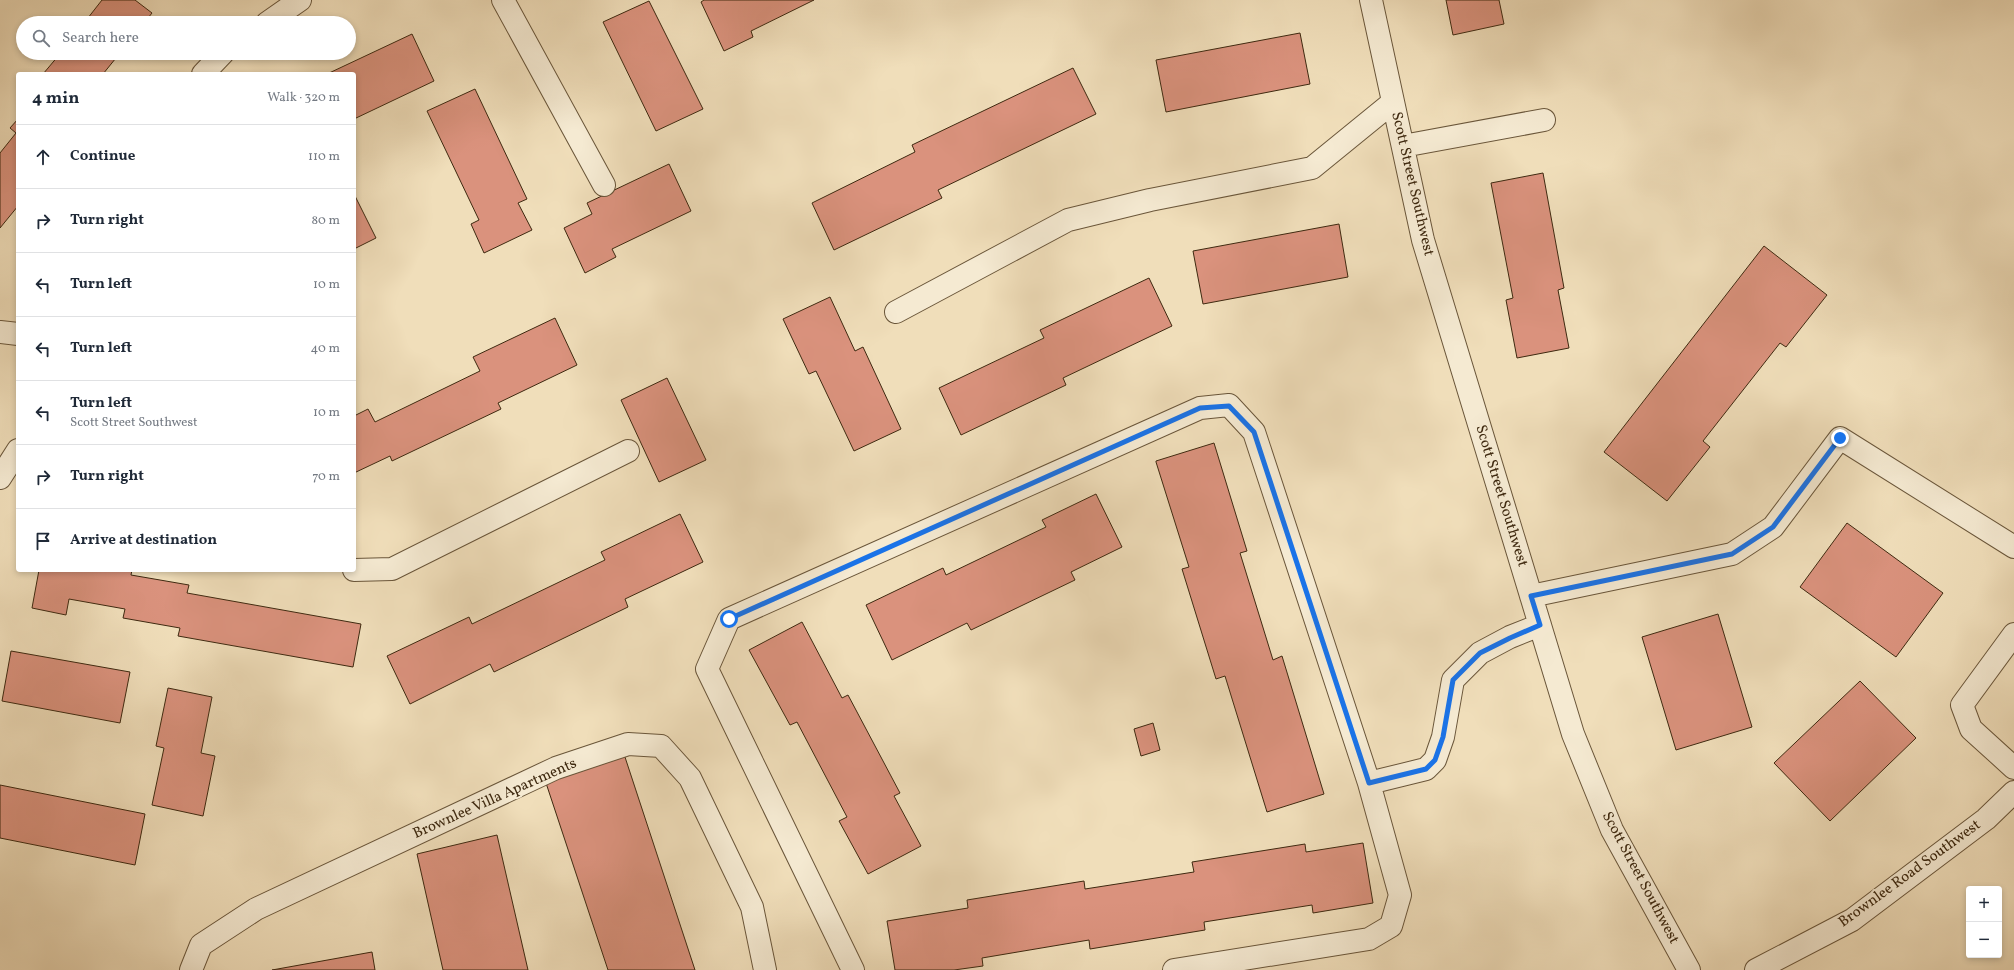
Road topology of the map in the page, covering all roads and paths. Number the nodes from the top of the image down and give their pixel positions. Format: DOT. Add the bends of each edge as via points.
graph roads {
  1 [pos="300,0"];
  2 [pos="503,0"];
  3 [pos="1371,0"];
  4 [pos="277,16"];
  5 [pos="216,60"];
  6 [pos="205,72"];
  7 [pos="1393,102"];
  8 [pos="1544,120"];
  9 [pos="1403,146"];
  10 [pos="604,185"];
  11 [pos="896,312"];
  12 [pos="0,332"];
  13 [pos="16,334"];
  14 [pos="628,451"];
  15 [pos="16,453"];
  16 [pos="0,478"];
  17 [pos="2014,547"];
  18 [pos="356,570"];
  19 [pos="1531,596"];
  20 [pos="1540,625"];
  21 [pos="2014,634"];
  22 [pos="2014,768"];
  23 [pos="1369,783"];
  24 [pos="2014,792"];
  25 [pos="191,970"];
  26 [pos="765,970"];
  27 [pos="854,970"];
  28 [pos="1174,970"];
  29 [pos="1689,970"];
  30 [pos="1756,970"];
  1 -- 4 [label="street"];
  2 -- 10 [label="street"];
  3 -- 7 [label="street, Scott Street Southwest"];
  5 -- 6 [label="street"];
  7 -- 9 [label="street, Scott Street Southwest"];
  7 -- 11 [label="street" via="1312,168 1150,200 1068,220"];
  8 -- 9 [label="street"];
  9 -- 19 [label="street, Scott Street Southwest" via="1424,240"];
  12 -- 13 [label="street"];
  14 -- 18 [label="street" via="392,569"];
  15 -- 16 [label="street"];
  17 -- 19 [label="street" via="1840,438 1773,527 1732,554"];
  19 -- 20 [label="street, Scott Street Southwest"];
  20 -- 23 [label="street" via="1480,653 1453,680 1443,737 1435,760 1426,769"];
  20 -- 29 [label="street, Scott Street Southwest" via="1573,734 1612,830"];
  21 -- 22 [label="street" via="1962,705 1971,729"];
  23 -- 27 [label="street" via="1254,432 1229,406 1200,408 729,619 706,669"];
  23 -- 28 [label="street" via="1400,895 1391,926 1369,939"];
  24 -- 30 [label="street, Brownlee Road Southwest" via="1986,818 1852,920"];
  25 -- 26 [label="street, Brownlee Villa Apartments" via="201,945 256,909 556,768 628,744 661,746 690,778 752,907"];
}
